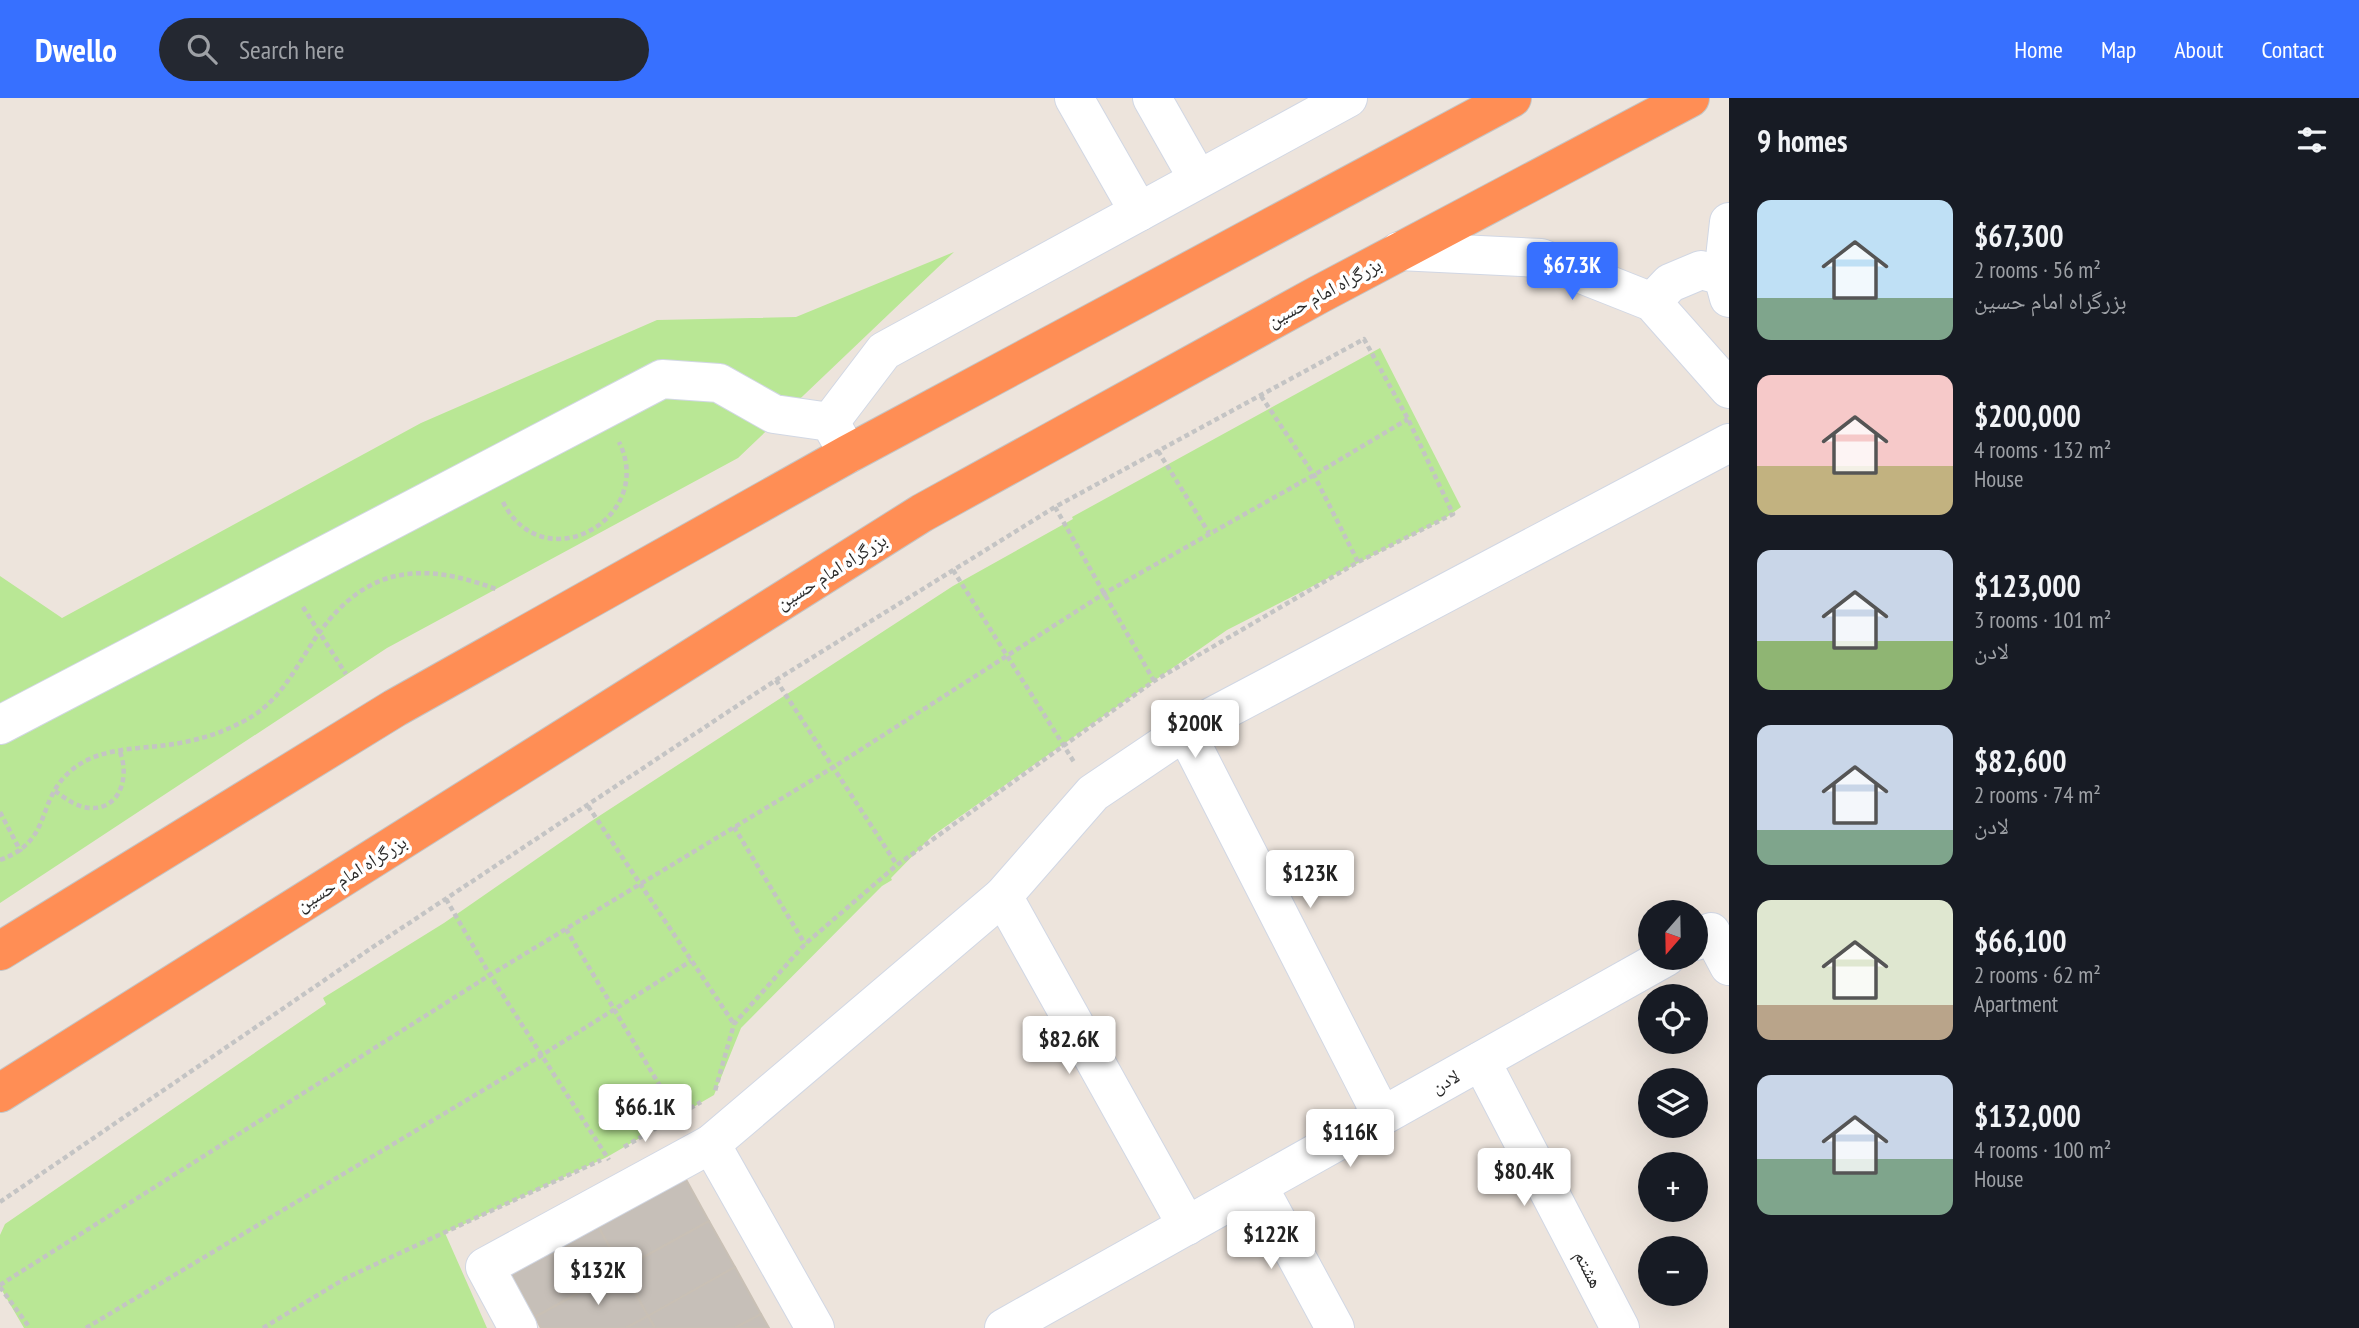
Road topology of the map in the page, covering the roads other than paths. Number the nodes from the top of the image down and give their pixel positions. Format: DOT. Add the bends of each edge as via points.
graph roads {
  1 [pos="1074,98"];
  2 [pos="1152,98"];
  3 [pos="1348,98"];
  4 [pos="1512,98"];
  5 [pos="1690,98"];
  6 [pos="1198,179"];
  7 [pos="1139,212"];
  8 [pos="1729,222"];
  9 [pos="1399,251"];
  10 [pos="1726,287"];
  11 [pos="1651,302"];
  12 [pos="1729,389"];
  13 [pos="839,438"];
  14 [pos="1729,443"];
  15 [pos="1,722"];
  16 [pos="1185,731"];
  17 [pos="1003,896"];
  18 [pos="1708,941"];
  19 [pos="0,951"];
  20 [pos="1729,966"];
  21 [pos="1643,970"];
  22 [pos="1481,1061"];
  23 [pos="0,1093"];
  24 [pos="1382,1116"];
  25 [pos="711,1144"];
  26 [pos="1258,1186"];
  27 [pos="1186,1226"];
  28 [pos="1022,1324"];
  29 [pos="518,1328"];
  30 [pos="815,1328"];
  31 [pos="1335,1328"];
  32 [pos="1620,1328"];
  1 -- 7 [label="street"];
  2 -- 6 [label="street"];
  3 -- 6 [label="street"];
  4 -- 13 [label="highway"];
  5 -- 9 [label="highway, بزرگراه امام حسین"];
  6 -- 7 [label="street"];
  7 -- 13 [label="street" via="884,351"];
  8 -- 10 [label="street"];
  9 -- 11 [label="street" via="1541,258"];
  9 -- 23 [label="highway, بزرگراه امام حسین" via="922,513"];
  10 -- 11 [label="street" via="1701,270 1670,283"];
  11 -- 12 [label="street"];
  13 -- 15 [label="street" via="774,414 719,383 662,379"];
  13 -- 19 [label="highway"];
  14 -- 16 [label="street"];
  16 -- 17 [label="street" via="1093,793"];
  16 -- 24 [label="street"];
  17 -- 25 [label="street"];
  17 -- 27 [label="street"];
  18 -- 20 [label="street"];
  21 -- 22 [label="street, لادن"];
  22 -- 24 [label="street, لادن"];
  22 -- 32 [label="street, هشتم"];
  24 -- 26 [label="street, لادن"];
  25 -- 29 [label="street" via="616,1173 485,1267"];
  25 -- 30 [label="street"];
  26 -- 27 [label="street, لادن"];
  26 -- 31 [label="street"];
  27 -- 28 [label="street, لادن"];
}
